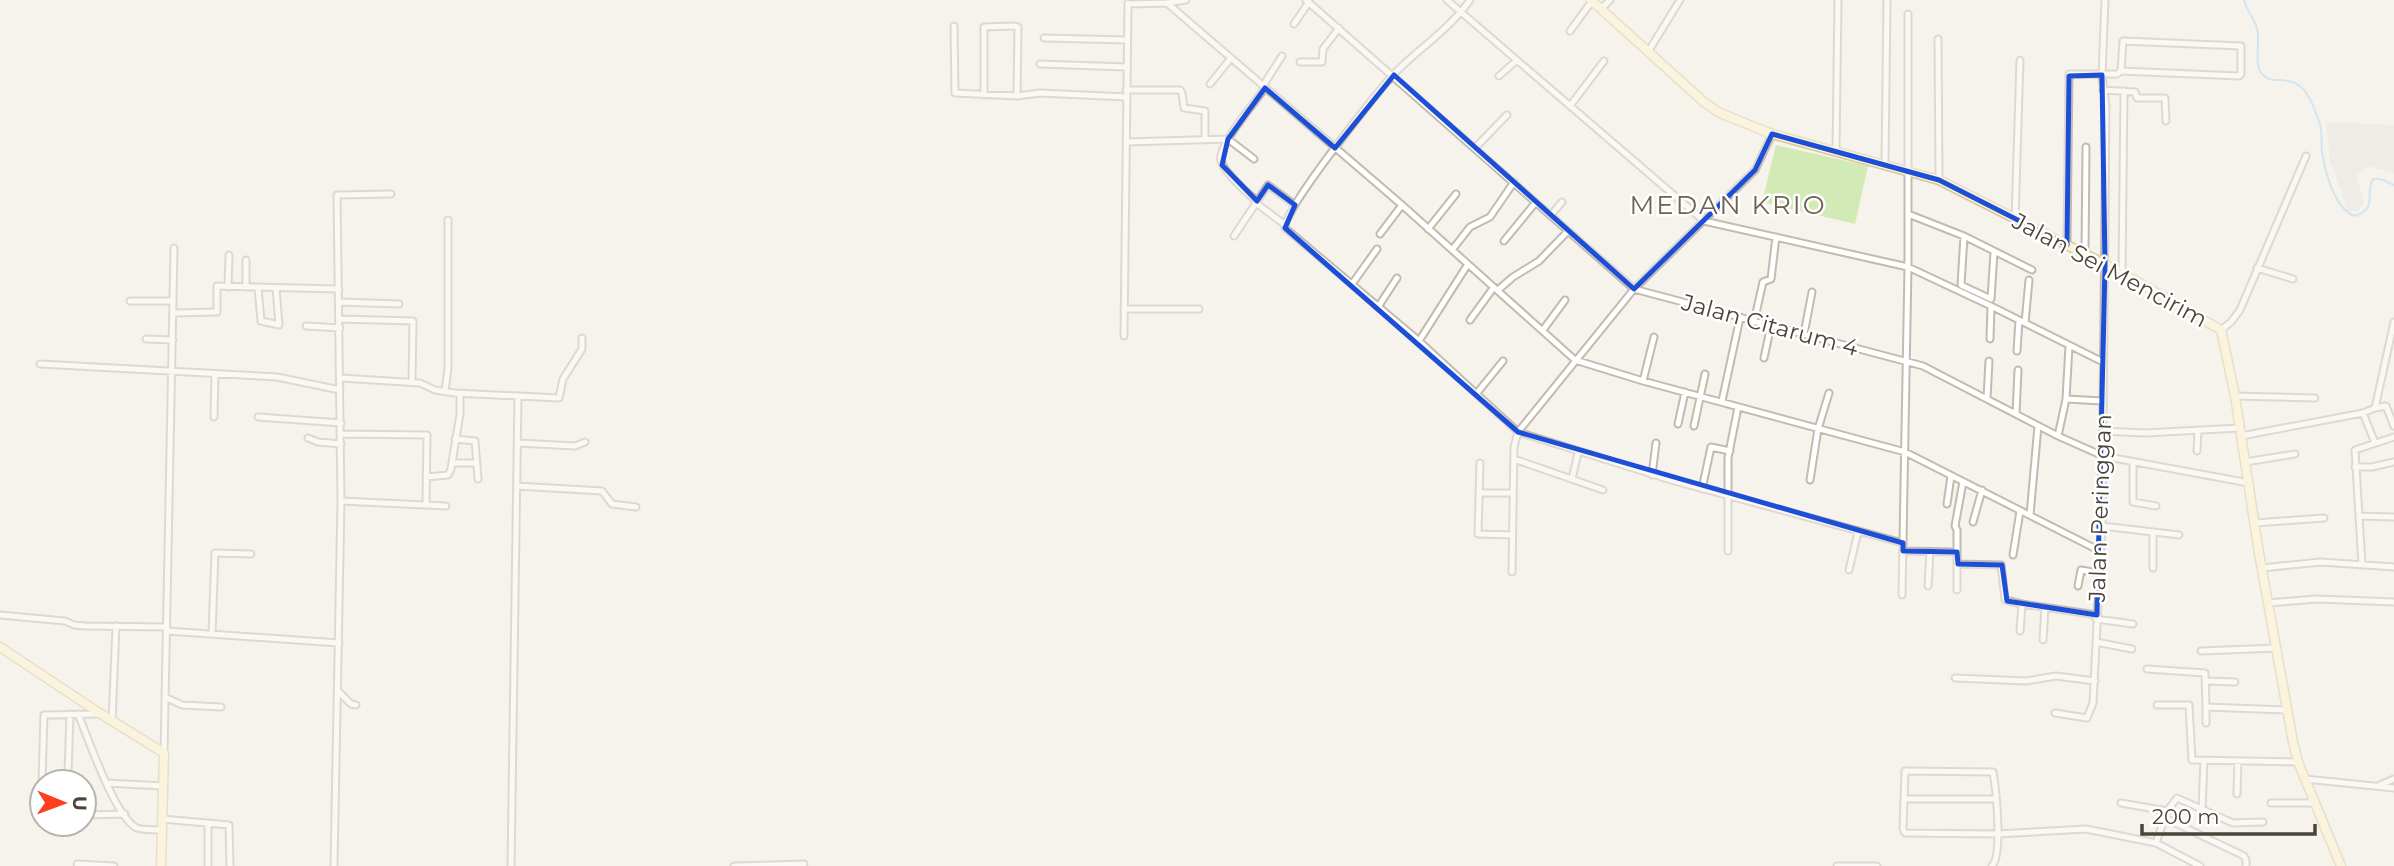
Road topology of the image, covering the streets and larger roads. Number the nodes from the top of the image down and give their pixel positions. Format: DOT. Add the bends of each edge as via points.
graph roads {
  1 [pos="1186,0"];
  2 [pos="1447,0"];
  3 [pos="1470,0"];
  4 [pos="1610,0"];
  5 [pos="1680,0"];
  6 [pos="1838,0"];
  7 [pos="1887,0"];
  8 [pos="2105,0"];
  9 [pos="1308,1"];
  10 [pos="1591,1"];
  11 [pos="1128,2"];
  12 [pos="1167,3"];
  13 [pos="1601,9"];
  14 [pos="1461,13"];
  15 [pos="1908,14"];
  16 [pos="1294,24"];
  17 [pos="954,26"];
  18 [pos="1339,28"];
  19 [pos="1570,31"];
  20 [pos="1044,38"];
  21 [pos="1938,39"];
  22 [pos="1127,40"];
  23 [pos="1648,52"];
  24 [pos="1282,56"];
  25 [pos="1231,58"];
  26 [pos="2020,60"];
  27 [pos="1516,61"];
  28 [pos="1604,61"];
  29 [pos="1300,62"];
  30 [pos="1040,64"];
  31 [pos="1126,67"];
  32 [pos="2121,71"];
  33 [pos="1394,75"];
  34 [pos="2102,75"];
  35 [pos="1499,76"];
  36 [pos="1210,84"];
  37 [pos="1264,87"];
  38 [pos="2103,90"];
  39 [pos="2124,91"];
  40 [pos="1126,94"];
  41 [pos="984,95"];
  42 [pos="1017,96"];
  43 [pos="1570,106"];
  44 [pos="1507,115"];
  45 [pos="2165,121"];
  46 [pos="1772,134"];
  47 [pos="1205,139"];
  48 [pos="1228,139"];
  49 [pos="1126,142"];
  50 [pos="2086,147"];
  51 [pos="1335,148"];
  52 [pos="1475,148"];
  53 [pos="1836,152"];
  54 [pos="2306,156"];
  55 [pos="1254,159"];
  56 [pos="1885,164"];
  57 [pos="1908,171"];
  58 [pos="1939,180"];
  59 [pos="1514,182"];
  60 [pos="391,194"];
  61 [pos="1457,194"];
  62 [pos="1257,202"];
  63 [pos="1536,202"];
  64 [pos="1562,202"];
  65 [pos="1295,205"];
  66 [pos="1402,205"];
  67 [pos="1908,214"];
  68 [pos="1551,215"];
  69 [pos="448,220"];
  70 [pos="2015,220"];
  71 [pos="1704,221"];
  72 [pos="1284,224"];
  73 [pos="1428,229"];
  74 [pos="1568,231"];
  75 [pos="1380,234"];
  76 [pos="1234,236"];
  77 [pos="1964,236"];
  78 [pos="1776,237"];
  79 [pos="1504,241"];
  80 [pos="2067,245"];
  81 [pos="174,248"];
  82 [pos="1377,248"];
  83 [pos="1452,250"];
  84 [pos="1994,252"];
  85 [pos="2085,254"];
  86 [pos="229,255"];
  87 [pos="246,260"];
  88 [pos="1468,264"];
  89 [pos="2105,265"];
  90 [pos="1908,267"];
  91 [pos="2257,268"];
  92 [pos="2032,270"];
  93 [pos="2122,273"];
  94 [pos="1397,278"];
  95 [pos="2293,279"];
  96 [pos="2029,280"];
  97 [pos="1352,284"];
  98 [pos="228,287"];
  99 [pos="246,287"];
  100 [pos="258,288"];
  101 [pos="276,288"];
  102 [pos="339,289"];
  103 [pos="1496,289"];
  104 [pos="1634,289"];
  105 [pos="1812,292"];
  106 [pos="1565,300"];
  107 [pos="130,301"];
  108 [pos="173,301"];
  109 [pos="340,302"];
  110 [pos="399,304"];
  111 [pos="1991,306"];
  112 [pos="1378,307"];
  113 [pos="1124,309"];
  114 [pos="1199,309"];
  115 [pos="173,313"];
  116 [pos="1741,318"];
  117 [pos="340,319"];
  118 [pos="1470,320"];
  119 [pos="2022,321"];
  120 [pos="1754,322"];
  121 [pos="2394,322"];
  122 [pos="1771,325"];
  123 [pos="306,326"];
  124 [pos="340,328"];
  125 [pos="1543,330"];
  126 [pos="2221,330"];
  127 [pos="1804,334"];
  128 [pos="1124,336"];
  129 [pos="1654,337"];
  130 [pos="582,338"];
  131 [pos="146,339"];
  132 [pos="1990,339"];
  133 [pos="173,340"];
  134 [pos="1419,341"];
  135 [pos="2068,346"];
  136 [pos="2017,351"];
  137 [pos="2391,356"];
  138 [pos="1764,358"];
  139 [pos="1575,360"];
  140 [pos="1906,360"];
  141 [pos="1503,361"];
  142 [pos="1989,361"];
  143 [pos="2103,362"];
  144 [pos="40,364"];
  145 [pos="2018,370"];
  146 [pos="172,372"];
  147 [pos="215,374"];
  148 [pos="1705,374"];
  149 [pos="341,378"];
  150 [pos="1643,381"];
  151 [pos="412,382"];
  152 [pos="340,390"];
  153 [pos="445,392"];
  154 [pos="1685,392"];
  155 [pos="460,393"];
  156 [pos="1477,393"];
  157 [pos="1829,393"];
  158 [pos="518,396"];
  159 [pos="1701,396"];
  160 [pos="2235,396"];
  161 [pos="1987,398"];
  162 [pos="2315,398"];
  163 [pos="2066,399"];
  164 [pos="1723,401"];
  165 [pos="2103,401"];
  166 [pos="1738,407"];
  167 [pos="2375,408"];
  168 [pos="2363,413"];
  169 [pos="2016,414"];
  170 [pos="258,417"];
  171 [pos="215,418"];
  172 [pos="341,424"];
  173 [pos="1678,424"];
  174 [pos="1695,426"];
  175 [pos="2038,426"];
  176 [pos="2394,426"];
  177 [pos="1818,429"];
  178 [pos="2198,430"];
  179 [pos="2103,431"];
  180 [pos="1518,432"];
  181 [pos="2240,432"];
  182 [pos="341,434"];
  183 [pos="2058,436"];
  184 [pos="2394,437"];
  185 [pos="308,438"];
  186 [pos="455,439"];
  187 [pos="585,442"];
  188 [pos="519,443"];
  189 [pos="1656,443"];
  190 [pos="2375,443"];
  191 [pos="341,444"];
  192 [pos="1730,451"];
  193 [pos="2197,451"];
  194 [pos="1905,452"];
  195 [pos="1578,453"];
  196 [pos="2295,454"];
  197 [pos="2103,456"];
  198 [pos="1514,459"];
  199 [pos="2245,461"];
  200 [pos="2394,462"];
  201 [pos="452,463"];
  202 [pos="476,463"];
  203 [pos="1480,463"];
  204 [pos="2133,463"];
  205 [pos="2355,467"];
  206 [pos="1652,475"];
  207 [pos="1951,476"];
  208 [pos="426,477"];
  209 [pos="478,479"];
  210 [pos="1572,479"];
  211 [pos="1810,480"];
  212 [pos="1963,482"];
  213 [pos="2249,483"];
  214 [pos="517,486"];
  215 [pos="1702,489"];
  216 [pos="1603,490"];
  217 [pos="1982,490"];
  218 [pos="1479,493"];
  219 [pos="1512,493"];
  220 [pos="1727,495"];
  221 [pos="341,501"];
  222 [pos="1947,504"];
  223 [pos="426,505"];
  224 [pos="446,506"];
  225 [pos="2156,506"];
  226 [pos="636,507"];
  227 [pos="2020,511"];
  228 [pos="2030,515"];
  229 [pos="2359,516"];
  230 [pos="2394,517"];
  231 [pos="2324,519"];
  232 [pos="1973,522"];
  233 [pos="2255,523"];
  234 [pos="2102,526"];
  235 [pos="1858,532"];
  236 [pos="2153,533"];
  237 [pos="1512,535"];
  238 [pos="2179,536"];
  239 [pos="1903,543"];
  240 [pos="1728,551"];
  241 [pos="1903,551"];
  242 [pos="2100,551"];
  243 [pos="1930,552"];
  244 [pos="1957,552"];
  245 [pos="251,554"];
  246 [pos="2013,555"];
  247 [pos="1958,564"];
  248 [pos="2362,565"];
  249 [pos="2394,567"];
  250 [pos="2152,568"];
  251 [pos="2262,568"];
  252 [pos="1849,569"];
  253 [pos="1512,572"];
  254 [pos="2099,573"];
  255 [pos="1928,586"];
  256 [pos="2078,586"];
  257 [pos="1957,590"];
  258 [pos="1902,595"];
  259 [pos="2394,602"];
  260 [pos="2268,603"];
  261 [pos="2022,604"];
  262 [pos="2045,607"];
  263 [pos="0,615"];
  264 [pos="2097,617"];
  265 [pos="2133,624"];
  266 [pos="116,626"];
  267 [pos="167,629"];
  268 [pos="2020,631"];
  269 [pos="212,634"];
  270 [pos="2043,640"];
  271 [pos="2096,642"];
  272 [pos="339,643"];
  273 [pos="0,647"];
  274 [pos="2276,648"];
  275 [pos="2132,649"];
  276 [pos="2201,651"];
  277 [pos="2147,669"];
  278 [pos="1955,678"];
  279 [pos="2095,681"];
  280 [pos="2206,681"];
  281 [pos="2235,682"];
  282 [pos="339,692"];
  283 [pos="165,698"];
  284 [pos="356,705"];
  285 [pos="2157,705"];
  286 [pos="221,707"];
  287 [pos="2206,707"];
  288 [pos="2286,710"];
  289 [pos="2055,713"];
  290 [pos="70,714"];
  291 [pos="78,714"];
  292 [pos="101,714"];
  293 [pos="112,722"];
  294 [pos="2206,723"];
  295 [pos="163,753"];
  296 [pos="2204,760"];
  297 [pos="2238,761"];
  298 [pos="2298,762"];
  299 [pos="42,768"];
  300 [pos="68,768"];
  301 [pos="2305,779"];
  302 [pos="2394,779"];
  303 [pos="106,783"];
  304 [pos="163,786"];
  305 [pos="2377,786"];
  306 [pos="2394,788"];
  307 [pos="2237,794"];
  308 [pos="1904,799"];
  309 [pos="1995,799"];
  310 [pos="2121,803"];
  311 [pos="2270,803"];
  312 [pos="2316,803"];
  313 [pos="2202,810"];
  314 [pos="125,814"];
  315 [pos="98,815"];
  316 [pos="2166,815"];
  317 [pos="162,819"];
  318 [pos="2263,822"];
  319 [pos="208,823"];
  320 [pos="162,830"];
  321 [pos="1998,834"];
  322 [pos="2156,843"];
  323 [pos="77,864"];
  324 [pos="804,864"];
  325 [pos="114,866"];
  326 [pos="161,866"];
  327 [pos="208,866"];
  328 [pos="230,866"];
  329 [pos="334,866"];
  330 [pos="511,866"];
  331 [pos="734,866"];
  332 [pos="1837,866"];
  333 [pos="1877,866"];
  334 [pos="1992,866"];
  335 [pos="2200,866"];
  336 [pos="2246,866"];
  337 [pos="2341,866"];
  1 -- 12 [label="street"];
  2 -- 14 [label="street"];
  3 -- 14 [label="street"];
  4 -- 13 [label="street"];
  5 -- 23 [label="street"];
  6 -- 53 [label="street"];
  7 -- 56 [label="street"];
  8 -- 34 [label="street, Jalan Peringgan"];
  9 -- 16 [label="street"];
  9 -- 18 [label="street"];
  10 -- 13 [label="street, Jalan Sei Mencirim"];
  10 -- 19 [label="street"];
  11 -- 12 [label="street"];
  11 -- 22 [label="street"];
  12 -- 25 [label="street"];
  13 -- 23 [label="street, Jalan Sei Mencirim"];
  14 -- 27 [label="street"];
  14 -- 33 [label="street"];
  15 -- 57 [label="street"];
  17 -- 41 [label="street" via="953,91"];
  18 -- 29 [label="street" via="1323,49 1322,62"];
  18 -- 33 [label="street"];
  20 -- 22 [label="street"];
  21 -- 58 [label="street"];
  22 -- 31 [label="street"];
  23 -- 46 [label="street, Jalan Sei Mencirim" via="1712,108"];
  24 -- 37 [label="street"];
  25 -- 36 [label="street"];
  25 -- 37 [label="street"];
  26 -- 70 [label="street"];
  27 -- 35 [label="street"];
  27 -- 43 [label="street"];
  28 -- 43 [label="street"];
  30 -- 31 [label="street"];
  31 -- 40 [label="street"];
  32 -- 32 [label="street" via="2239,76 2241,46 2123,41"];
  32 -- 34 [label="street"];
  33 -- 51 [label="street"];
  33 -- 52 [label="street"];
  34 -- 38 [label="street, Jalan Peringgan"];
  34 -- 80 [label="street" via="2069,75"];
  37 -- 48 [label="street"];
  37 -- 51 [label="street"];
  38 -- 39 [label="street"];
  38 -- 89 [label="street, Jalan Peringgan"];
  39 -- 45 [label="street" via="2136,92 2137,98 2166,99"];
  39 -- 93 [label="street"];
  40 -- 42 [label="street"];
  40 -- 47 [label="street" via="1180,90 1184,108 1205,110"];
  40 -- 49 [label="street"];
  41 -- 42 [label="street"];
  41 -- 42 [label="street" via="984,27 1016,26"];
  43 -- 71 [label="street"];
  44 -- 52 [label="street"];
  46 -- 53 [label="street, Jalan Sei Mencirim"];
  46 -- 71 [label="street" via="1755,170"];
  47 -- 48 [label="street"];
  47 -- 49 [label="street"];
  48 -- 55 [label="street"];
  48 -- 62 [label="street" via="1220,161"];
  49 -- 113 [label="street"];
  50 -- 85 [label="street"];
  51 -- 65 [label="street"];
  51 -- 66 [label="street"];
  52 -- 59 [label="street"];
  53 -- 56 [label="street, Jalan Sei Mencirim"];
  54 -- 91 [label="street"];
  56 -- 57 [label="street, Jalan Sei Mencirim"];
  57 -- 58 [label="street, Jalan Sei Mencirim"];
  57 -- 67 [label="street"];
  58 -- 70 [label="street, Jalan Sei Mencirim"];
  59 -- 63 [label="street"];
  59 -- 83 [label="street" via="1490,217 1470,227"];
  60 -- 102 [label="street" via="337,195"];
  61 -- 73 [label="street"];
  62 -- 65 [label="street" via="1268,185"];
  62 -- 72 [label="street"];
  62 -- 76 [label="street"];
  63 -- 68 [label="street"];
  63 -- 79 [label="street"];
  64 -- 68 [label="street"];
  65 -- 72 [label="street"];
  66 -- 73 [label="street"];
  66 -- 75 [label="street"];
  67 -- 77 [label="street"];
  67 -- 90 [label="street"];
  68 -- 74 [label="street"];
  69 -- 153 [label="street"];
  70 -- 80 [label="street, Jalan Sei Mencirim"];
  71 -- 78 [label="street"];
  71 -- 104 [label="street"];
  72 -- 97 [label="street"];
  73 -- 83 [label="street"];
  74 -- 103 [label="street" via="1539,261"];
  74 -- 104 [label="street"];
  77 -- 84 [label="street"];
  77 -- 84 [label="street" via="1961,285 1991,299"];
  78 -- 90 [label="street"];
  78 -- 120 [label="street" via="1771,279 1763,282"];
  80 -- 85 [label="street, Jalan Sei Mencirim"];
  81 -- 108 [label="street"];
  82 -- 97 [label="street"];
  83 -- 88 [label="street"];
  84 -- 92 [label="street"];
  85 -- 89 [label="street, Jalan Sei Mencirim"];
  86 -- 98 [label="street"];
  87 -- 99 [label="street"];
  88 -- 103 [label="street"];
  88 -- 134 [label="street"];
  89 -- 93 [label="street, Jalan Sei Mencirim"];
  89 -- 143 [label="street, Jalan Peringgan"];
  90 -- 111 [label="street"];
  90 -- 140 [label="street"];
  91 -- 95 [label="street"];
  91 -- 126 [label="street" via="2240,310"];
  93 -- 126 [label="street, Jalan Sei Mencirim"];
  94 -- 112 [label="street"];
  96 -- 119 [label="street"];
  97 -- 112 [label="street"];
  98 -- 99 [label="street"];
  98 -- 115 [label="street" via="217,286 216,313"];
  99 -- 100 [label="street"];
  100 -- 101 [label="street"];
  100 -- 101 [label="street" via="261,321 279,325"];
  101 -- 102 [label="street"];
  102 -- 109 [label="street"];
  103 -- 118 [label="street"];
  103 -- 125 [label="street"];
  104 -- 116 [label="street, Jalan Citarum 4"];
  104 -- 139 [label="street"];
  105 -- 127 [label="street"];
  106 -- 125 [label="street"];
  107 -- 108 [label="street"];
  108 -- 115 [label="street"];
  109 -- 110 [label="street"];
  109 -- 117 [label="street"];
  111 -- 119 [label="street"];
  111 -- 132 [label="street"];
  112 -- 134 [label="street"];
  113 -- 114 [label="street"];
  113 -- 128 [label="street"];
  115 -- 133 [label="street"];
  116 -- 120 [label="street, Jalan Citarum 4"];
  116 -- 164 [label="street"];
  117 -- 124 [label="street"];
  117 -- 151 [label="street" via="413,321"];
  119 -- 135 [label="street"];
  119 -- 136 [label="street"];
  120 -- 122 [label="street, Jalan Citarum 4"];
  121 -- 137 [label="street"];
  122 -- 127 [label="street, Jalan Citarum 4"];
  122 -- 138 [label="street"];
  123 -- 124 [label="street"];
  124 -- 149 [label="street"];
  125 -- 139 [label="street"];
  126 -- 160 [label="street, Jalan Sei Mencirim"];
  127 -- 140 [label="street, Jalan Citarum 4"];
  129 -- 150 [label="street"];
  130 -- 158 [label="street" via="582,349 563,379 560,397"];
  131 -- 133 [label="street"];
  133 -- 146 [label="street"];
  134 -- 156 [label="street"];
  135 -- 143 [label="street"];
  135 -- 163 [label="street"];
  137 -- 167 [label="street"];
  139 -- 150 [label="street"];
  139 -- 180 [label="street"];
  140 -- 161 [label="street, Jalan Citarum 4"];
  140 -- 194 [label="street"];
  141 -- 156 [label="street"];
  142 -- 161 [label="street"];
  143 -- 165 [label="street, Jalan Peringgan"];
  144 -- 146 [label="street"];
  145 -- 169 [label="street"];
  146 -- 147 [label="street"];
  146 -- 267 [label="street"];
  147 -- 152 [label="street" via="277,377"];
  147 -- 171 [label="street"];
  148 -- 159 [label="street"];
  149 -- 151 [label="street"];
  149 -- 152 [label="street"];
  150 -- 154 [label="street"];
  151 -- 153 [label="street"];
  152 -- 172 [label="street"];
  153 -- 155 [label="street"];
  154 -- 159 [label="street"];
  154 -- 173 [label="street"];
  155 -- 158 [label="street"];
  155 -- 186 [label="street"];
  156 -- 180 [label="street"];
  157 -- 177 [label="street"];
  158 -- 188 [label="street"];
  159 -- 164 [label="street"];
  159 -- 174 [label="street"];
  160 -- 162 [label="street"];
  160 -- 181 [label="street, Jalan Sei Mencirim"];
  161 -- 169 [label="street, Jalan Citarum 4"];
  163 -- 165 [label="street"];
  163 -- 183 [label="street"];
  164 -- 166 [label="street"];
  165 -- 179 [label="street, Jalan Peringgan"];
  166 -- 177 [label="street"];
  166 -- 192 [label="street"];
  167 -- 168 [label="street"];
  167 -- 176 [label="street" via="2386,406"];
  168 -- 181 [label="street"];
  168 -- 190 [label="street"];
  169 -- 175 [label="street, Jalan Citarum 4"];
  170 -- 172 [label="street"];
  172 -- 182 [label="street"];
  175 -- 183 [label="street, Jalan Citarum 4"];
  175 -- 228 [label="street"];
  177 -- 194 [label="street"];
  177 -- 211 [label="street"];
  178 -- 179 [label="street"];
  178 -- 181 [label="street"];
  178 -- 193 [label="street"];
  179 -- 197 [label="street, Jalan Peringgan"];
  180 -- 195 [label="street"];
  180 -- 198 [label="street"];
  181 -- 199 [label="street, Jalan Sei Mencirim"];
  182 -- 191 [label="street"];
  182 -- 208 [label="street" via="426,434"];
  183 -- 197 [label="street, Jalan Citarum 4"];
  184 -- 190 [label="street"];
  185 -- 191 [label="street"];
  186 -- 201 [label="street"];
  186 -- 202 [label="street" via="475,441"];
  187 -- 188 [label="street" via="575,446"];
  188 -- 214 [label="street"];
  189 -- 206 [label="street"];
  190 -- 205 [label="street" via="2355,450"];
  191 -- 221 [label="street"];
  192 -- 215 [label="street" via="1711,447"];
  192 -- 220 [label="street"];
  194 -- 207 [label="street"];
  194 -- 239 [label="street"];
  195 -- 206 [label="street"];
  195 -- 210 [label="street"];
  196 -- 199 [label="street"];
  197 -- 204 [label="street, Jalan Citarum 4"];
  197 -- 234 [label="street, Jalan Peringgan"];
  198 -- 210 [label="street"];
  198 -- 219 [label="street"];
  199 -- 213 [label="street, Jalan Sei Mencirim"];
  200 -- 205 [label="street"];
  201 -- 202 [label="street"];
  201 -- 208 [label="street" via="448,475"];
  202 -- 209 [label="street"];
  203 -- 218 [label="street"];
  204 -- 213 [label="street, Jalan Citarum 4"];
  204 -- 225 [label="street" via="2133,502"];
  205 -- 229 [label="street"];
  206 -- 215 [label="street"];
  207 -- 212 [label="street"];
  207 -- 222 [label="street"];
  208 -- 223 [label="street"];
  210 -- 216 [label="street"];
  212 -- 217 [label="street"];
  212 -- 244 [label="street" via="1955,526"];
  213 -- 233 [label="street, Jalan Sei Mencirim"];
  214 -- 226 [label="street" via="597,490 612,504"];
  214 -- 330 [label="street"];
  215 -- 220 [label="street"];
  217 -- 227 [label="street"];
  217 -- 232 [label="street"];
  218 -- 219 [label="street"];
  218 -- 237 [label="street" via="1478,534"];
  219 -- 237 [label="street"];
  220 -- 235 [label="street"];
  220 -- 240 [label="street"];
  221 -- 223 [label="street"];
  221 -- 272 [label="street"];
  223 -- 224 [label="street"];
  227 -- 228 [label="street"];
  227 -- 246 [label="street"];
  228 -- 242 [label="street"];
  229 -- 230 [label="street"];
  229 -- 248 [label="street"];
  231 -- 233 [label="street"];
  233 -- 251 [label="street, Jalan Sei Mencirim"];
  234 -- 236 [label="street"];
  234 -- 242 [label="street, Jalan Peringgan"];
  235 -- 239 [label="street"];
  235 -- 252 [label="street"];
  236 -- 238 [label="street"];
  236 -- 250 [label="street"];
  237 -- 253 [label="street"];
  239 -- 241 [label="street"];
  241 -- 243 [label="street"];
  241 -- 258 [label="street"];
  242 -- 254 [label="street, Jalan Peringgan"];
  243 -- 244 [label="street"];
  243 -- 255 [label="street"];
  244 -- 247 [label="street"];
  245 -- 269 [label="street" via="215,553"];
  247 -- 257 [label="street"];
  247 -- 261 [label="street" via="2001,565 2005,600"];
  248 -- 249 [label="street"];
  248 -- 251 [label="street" via="2321,562"];
  251 -- 260 [label="street, Jalan Sei Mencirim"];
  254 -- 256 [label="street" via="2081,570"];
  254 -- 264 [label="street, Jalan Peringgan"];
  259 -- 260 [label="street" via="2317,599"];
  260 -- 274 [label="street, Jalan Sei Mencirim"];
  261 -- 262 [label="street"];
  261 -- 268 [label="street"];
  262 -- 264 [label="street"];
  262 -- 270 [label="street"];
  263 -- 266 [label="street"];
  264 -- 265 [label="street"];
  264 -- 271 [label="street, Jalan Peringgan"];
  266 -- 267 [label="street"];
  266 -- 293 [label="street"];
  267 -- 269 [label="street"];
  267 -- 283 [label="street"];
  269 -- 272 [label="street"];
  271 -- 275 [label="street"];
  271 -- 279 [label="street, Jalan Peringgan"];
  272 -- 282 [label="street"];
  273 -- 292 [label="street"];
  274 -- 276 [label="street"];
  274 -- 288 [label="street, Jalan Sei Mencirim"];
  277 -- 280 [label="street" via="2205,673"];
  278 -- 279 [label="street" via="2026,681 2056,676"];
  279 -- 289 [label="street, Jalan Peringgan" via="2088,718"];
  280 -- 281 [label="street"];
  280 -- 287 [label="street"];
  282 -- 284 [label="street"];
  282 -- 329 [label="street"];
  283 -- 286 [label="street" via="182,705"];
  283 -- 295 [label="street"];
  285 -- 296 [label="street" via="2189,705 2190,759"];
  287 -- 288 [label="street"];
  287 -- 294 [label="street"];
  288 -- 298 [label="street, Jalan Sei Mencirim"];
  290 -- 291 [label="street"];
  290 -- 299 [label="street" via="44,715"];
  290 -- 300 [label="street"];
  291 -- 292 [label="street"];
  291 -- 303 [label="street"];
  292 -- 293 [label="street"];
  293 -- 295 [label="street"];
  295 -- 304 [label="street"];
  296 -- 297 [label="street"];
  296 -- 313 [label="street"];
  297 -- 298 [label="street"];
  297 -- 307 [label="street"];
  298 -- 301 [label="street, Jalan Sei Mencirim"];
  301 -- 305 [label="street"];
  301 -- 312 [label="street, Jalan Sei Mencirim"];
  302 -- 305 [label="street"];
  303 -- 304 [label="street"];
  303 -- 314 [label="street"];
  304 -- 317 [label="street"];
  305 -- 306 [label="street"];
  308 -- 309 [label="street"];
  308 -- 309 [label="street" via="1906,771 1990,771 1994,773"];
  308 -- 321 [label="street" via="1905,833"];
  309 -- 321 [label="street"];
  310 -- 316 [label="street"];
  311 -- 312 [label="street"];
  312 -- 337 [label="street, Jalan Sei Mencirim"];
  313 -- 316 [label="street" via="2177,798"];
  313 -- 318 [label="street" via="2233,823"];
  314 -- 315 [label="street"];
  314 -- 320 [label="street" via="139,829"];
  316 -- 322 [label="street"];
  316 -- 336 [label="street" via="2244,856"];
  317 -- 319 [label="street"];
  317 -- 320 [label="street"];
  319 -- 327 [label="street"];
  319 -- 328 [label="street" via="230,826"];
  320 -- 326 [label="street"];
  321 -- 322 [label="street" via="2085,829"];
  321 -- 334 [label="street"];
  322 -- 335 [label="street"];
  323 -- 325 [label="street"];
  324 -- 331 [label="street"];
  332 -- 333 [label="street"];
}
